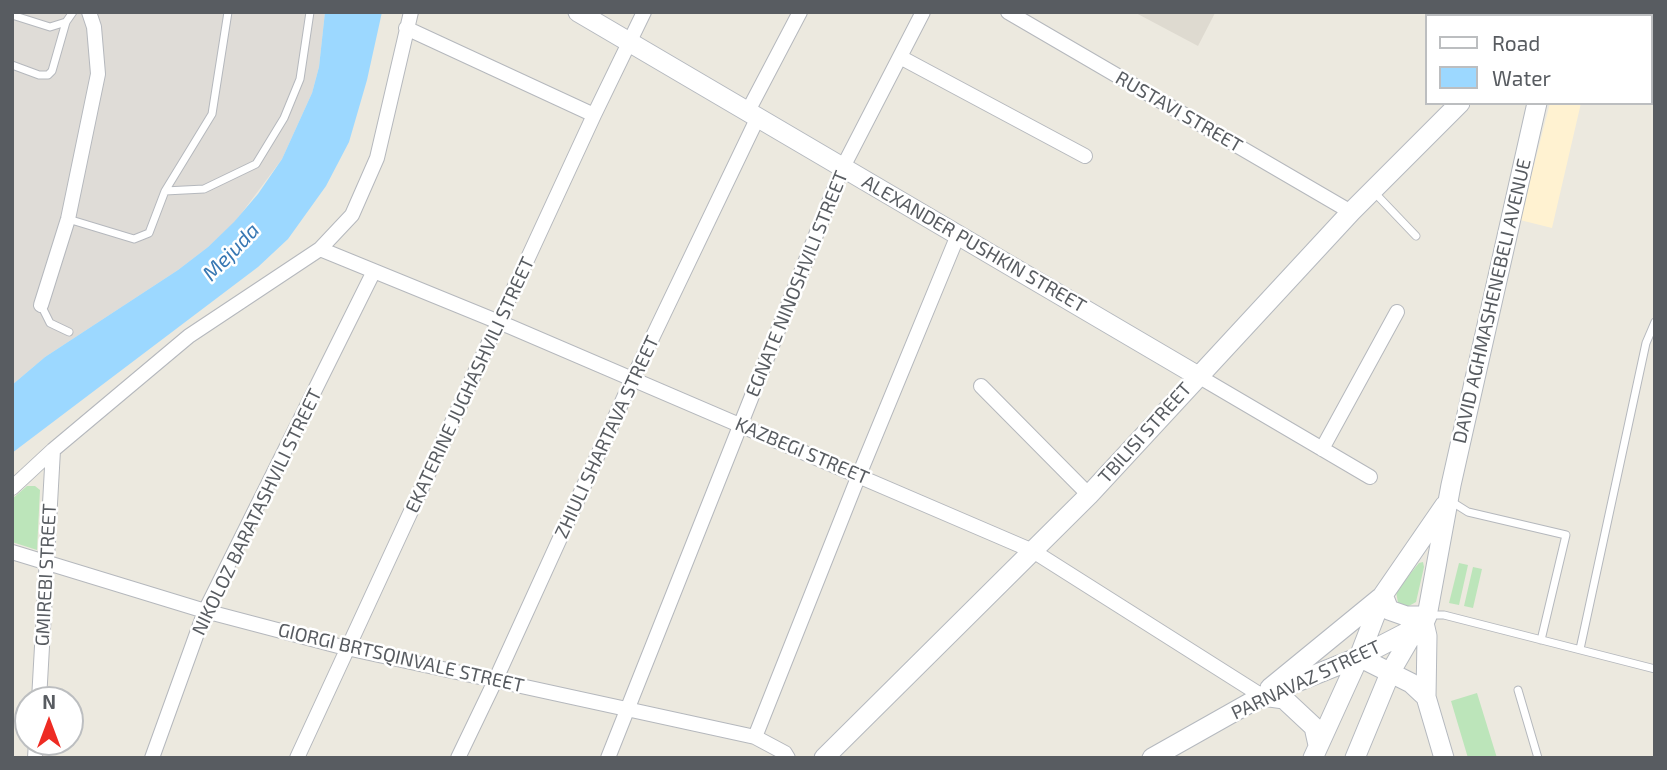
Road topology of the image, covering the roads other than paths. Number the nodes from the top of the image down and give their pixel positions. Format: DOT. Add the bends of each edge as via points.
graph roads {
  1 [pos="74,12"];
  2 [pos="89,12"];
  3 [pos="228,12"];
  4 [pos="310,12"];
  5 [pos="411,12"];
  6 [pos="578,12"];
  7 [pos="644,12"];
  8 [pos="800,12"];
  9 [pos="923,12"];
  10 [pos="1008,12"];
  11 [pos="12,15"];
  12 [pos="66,22"];
  13 [pos="406,28"];
  14 [pos="629,41"];
  15 [pos="900,57"];
  16 [pos="12,65"];
  17 [pos="1458,105"];
  18 [pos="1537,105"];
  19 [pos="753,114"];
  20 [pos="594,115"];
  21 [pos="1085,156"];
  22 [pos="843,167"];
  23 [pos="165,191"];
  24 [pos="1372,191"];
  25 [pos="1351,212"];
  26 [pos="68,219"];
  27 [pos="958,235"];
  28 [pos="1416,236"];
  29 [pos="320,248"];
  30 [pos="374,271"];
  31 [pos="41,305"];
  32 [pos="1397,312"];
  33 [pos="1655,322"];
  34 [pos="499,323"];
  35 [pos="69,332"];
  36 [pos="1198,376"];
  37 [pos="632,380"];
  38 [pos="981,386"];
  39 [pos="740,425"];
  40 [pos="1322,449"];
  41 [pos="53,450"];
  42 [pos="859,475"];
  43 [pos="1370,477"];
  44 [pos="12,488"];
  45 [pos="1089,495"];
  46 [pos="1449,499"];
  47 [pos="1033,551"];
  48 [pos="12,552"];
  49 [pos="47,562"];
  50 [pos="1405,563"];
  51 [pos="1435,573"];
  52 [pos="1383,595"];
  53 [pos="205,611"];
  54 [pos="1425,619"];
  55 [pos="1541,640"];
  56 [pos="347,649"];
  57 [pos="1580,649"];
  58 [pos="1359,657"];
  59 [pos="1655,669"];
  60 [pos="1391,671"];
  61 [pos="495,681"];
  62 [pos="40,686"];
  63 [pos="1518,690"];
  64 [pos="1381,695"];
  65 [pos="1262,696"];
  66 [pos="1426,697"];
  67 [pos="626,709"];
  68 [pos="755,737"];
  69 [pos="1316,752"];
  70 [pos="152,758"];
  71 [pos="297,758"];
  72 [pos="458,758"];
  73 [pos="608,758"];
  74 [pos="788,758"];
  75 [pos="824,758"];
  76 [pos="1152,758"];
  77 [pos="1355,758"];
  78 [pos="1444,758"];
  79 [pos="1538,758"];
  1 -- 12 [label="lane"];
  2 -- 26 [label="street" via="98,74"];
  3 -- 23 [label="lane" via="212,114"];
  4 -- 23 [label="lane" via="300,79 284,118 256,164 204,190"];
  5 -- 13 [label="street"];
  6 -- 14 [label="main road, ALEXANDER PUSHKIN STREET"];
  7 -- 14 [label="street, EKATERINE JUGHASHVILI STREET"];
  8 -- 19 [label="street, ZHIULI SHARTAVA STREET"];
  9 -- 15 [label="street, EGNATE NINOSHVILI STREET"];
  10 -- 25 [label="street, RUSTAVI STREET"];
  11 -- 12 [label="lane" via="50,27"];
  12 -- 16 [label="lane" via="48,75"];
  13 -- 20 [label="street"];
  13 -- 29 [label="street" via="377,158 364,192 352,215"];
  14 -- 19 [label="main road, ALEXANDER PUSHKIN STREET"];
  14 -- 20 [label="street, EKATERINE JUGHASHVILI STREET"];
  15 -- 21 [label="street"];
  15 -- 22 [label="street, EGNATE NINOSHVILI STREET"];
  17 -- 24 [label="main road, TBILISI STREET"];
  18 -- 46 [label="main road, DAVID AGHMASHENEBELI AVENUE"];
  19 -- 22 [label="main road, ALEXANDER PUSHKIN STREET"];
  19 -- 37 [label="street, ZHIULI SHARTAVA STREET"];
  20 -- 34 [label="street, EKATERINE JUGHASHVILI STREET"];
  22 -- 27 [label="main road, ALEXANDER PUSHKIN STREET"];
  22 -- 39 [label="street, EGNATE NINOSHVILI STREET"];
  23 -- 26 [label="lane" via="149,233 134,239"];
  24 -- 25 [label="main road, TBILISI STREET"];
  24 -- 28 [label="lane"];
  25 -- 36 [label="main road, TBILISI STREET"];
  26 -- 31 [label="street"];
  27 -- 36 [label="main road, ALEXANDER PUSHKIN STREET"];
  27 -- 42 [label="street"];
  29 -- 30 [label="street, KAZBEGI STREET"];
  29 -- 41 [label="street" via="189,336"];
  30 -- 34 [label="street, KAZBEGI STREET"];
  30 -- 53 [label="street, NIKOLOZ BARATASHVILI STREET"];
  31 -- 35 [label="lane" via="50,323"];
  32 -- 40 [label="street"];
  33 -- 57 [label="lane" via="1646,343"];
  34 -- 37 [label="street, KAZBEGI STREET"];
  34 -- 56 [label="street, EKATERINE JUGHASHVILI STREET"];
  36 -- 40 [label="street, ALEXANDER PUSHKIN STREET"];
  36 -- 45 [label="main road, TBILISI STREET"];
  37 -- 39 [label="street, KAZBEGI STREET"];
  37 -- 61 [label="street, ZHIULI SHARTAVA STREET"];
  38 -- 45 [label="street"];
  39 -- 42 [label="street, KAZBEGI STREET"];
  39 -- 67 [label="street, EGNATE NINOSHVILI STREET"];
  40 -- 43 [label="street, ALEXANDER PUSHKIN STREET"];
  41 -- 44 [label="street"];
  41 -- 49 [label="street, GMIREBI STREET"];
  42 -- 47 [label="street, KAZBEGI STREET"];
  42 -- 68 [label="street"];
  45 -- 47 [label="main road, TBILISI STREET"];
  46 -- 50 [label="main road, DAVID AGHMASHENEBELI AVENUE"];
  46 -- 51 [label="main road, DAVID AGHMASHENEBELI AVENUE"];
  46 -- 55 [label="lane" via="1468,512 1566,535"];
  47 -- 65 [label="street, KAZBEGI STREET"];
  47 -- 75 [label="main road, TBILISI STREET"];
  48 -- 49 [label="street, GIORGI BRTSQINVALE STREET"];
  49 -- 53 [label="street, GIORGI BRTSQINVALE STREET"];
  49 -- 62 [label="street, GMIREBI STREET"];
  50 -- 51 [label="main road" via="1420,558 1429,561"];
  50 -- 52 [label="main road, DAVID AGHMASHENEBELI AVENUE"];
  51 -- 54 [label="main road, DAVID AGHMASHENEBELI AVENUE"];
  52 -- 54 [label="main road" via="1389,610"];
  52 -- 58 [label="main road, DAVID AGHMASHENEBELI AVENUE"];
  52 -- 65 [label="main road, DAVID AGHMASHENEBELI AVENUE"];
  53 -- 56 [label="street, GIORGI BRTSQINVALE STREET"];
  53 -- 70 [label="street, NIKOLOZ BARATASHVILI STREET"];
  54 -- 55 [label="lane" via="1444,615"];
  54 -- 58 [label="main road, PARNAVAZ STREET"];
  54 -- 60 [label="main road, DAVID AGHMASHENEBELI AVENUE"];
  54 -- 66 [label="main road"];
  55 -- 57 [label="lane"];
  56 -- 61 [label="street, GIORGI BRTSQINVALE STREET"];
  56 -- 71 [label="street, EKATERINE JUGHASHVILI STREET"];
  57 -- 59 [label="lane"];
  58 -- 60 [label="main road"];
  58 -- 65 [label="main road, PARNAVAZ STREET"];
  58 -- 69 [label="main road, DAVID AGHMASHENEBELI AVENUE"];
  60 -- 64 [label="main road, DAVID AGHMASHENEBELI AVENUE"];
  60 -- 66 [label="main road"];
  61 -- 67 [label="street, GIORGI BRTSQINVALE STREET"];
  61 -- 72 [label="street, ZHIULI SHARTAVA STREET"];
  63 -- 79 [label="lane"];
  64 -- 66 [label="main road"];
  64 -- 77 [label="main road, DAVID AGHMASHENEBELI AVENUE"];
  65 -- 69 [label="main road" via="1284,699 1314,727"];
  65 -- 76 [label="main road, PARNAVAZ STREET"];
  66 -- 78 [label="main road"];
  67 -- 68 [label="street, GIORGI BRTSQINVALE STREET"];
  67 -- 73 [label="street, EGNATE NINOSHVILI STREET"];
  68 -- 74 [label="street, GIORGI BRTSQINVALE STREET"];
}
